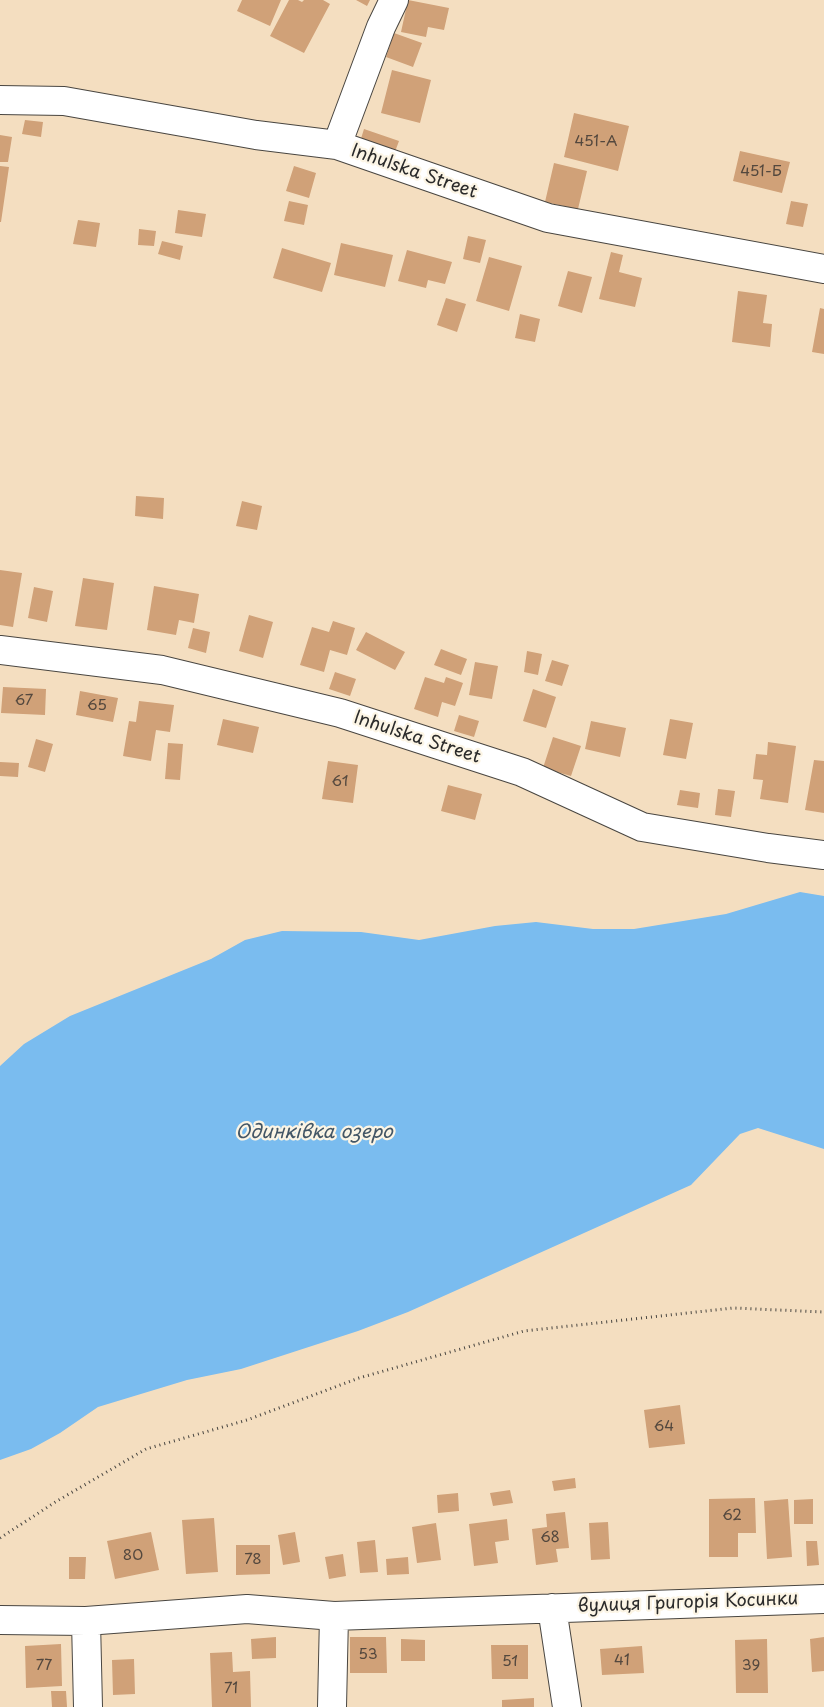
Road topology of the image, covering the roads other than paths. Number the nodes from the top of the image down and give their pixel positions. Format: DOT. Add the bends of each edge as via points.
graph roads {
  1 [pos="394,0"];
  2 [pos="0,100"];
  3 [pos="337,145"];
  4 [pos="824,269"];
  5 [pos="0,650"];
  6 [pos="824,855"];
  7 [pos="824,1599"];
  8 [pos="552,1608"];
  9 [pos="334,1616"];
  10 [pos="0,1620"];
  11 [pos="86,1621"];
  12 [pos="88,1707"];
  13 [pos="332,1707"];
  14 [pos="567,1707"];
  1 -- 3 [label="street"];
  2 -- 3 [label="street, Inhulska Street" via="64,101 256,135"];
  3 -- 4 [label="street, Inhulska Street" via="548,218"];
  5 -- 6 [label="street, Inhulska Street" via="162,670 330,711 522,772 642,827"];
  7 -- 8 [label="street, вулиця Григорія Косинки"];
  8 -- 9 [label="street, вулиця Григорія Косинки"];
  8 -- 14 [label="street, вулиця Григорія Косинки"];
  9 -- 11 [label="street, вулиця Григорія Косинки" via="247,1609"];
  9 -- 13 [label="street"];
  10 -- 11 [label="street, вулиця Григорія Косинки"];
  11 -- 12 [label="street"];
}
